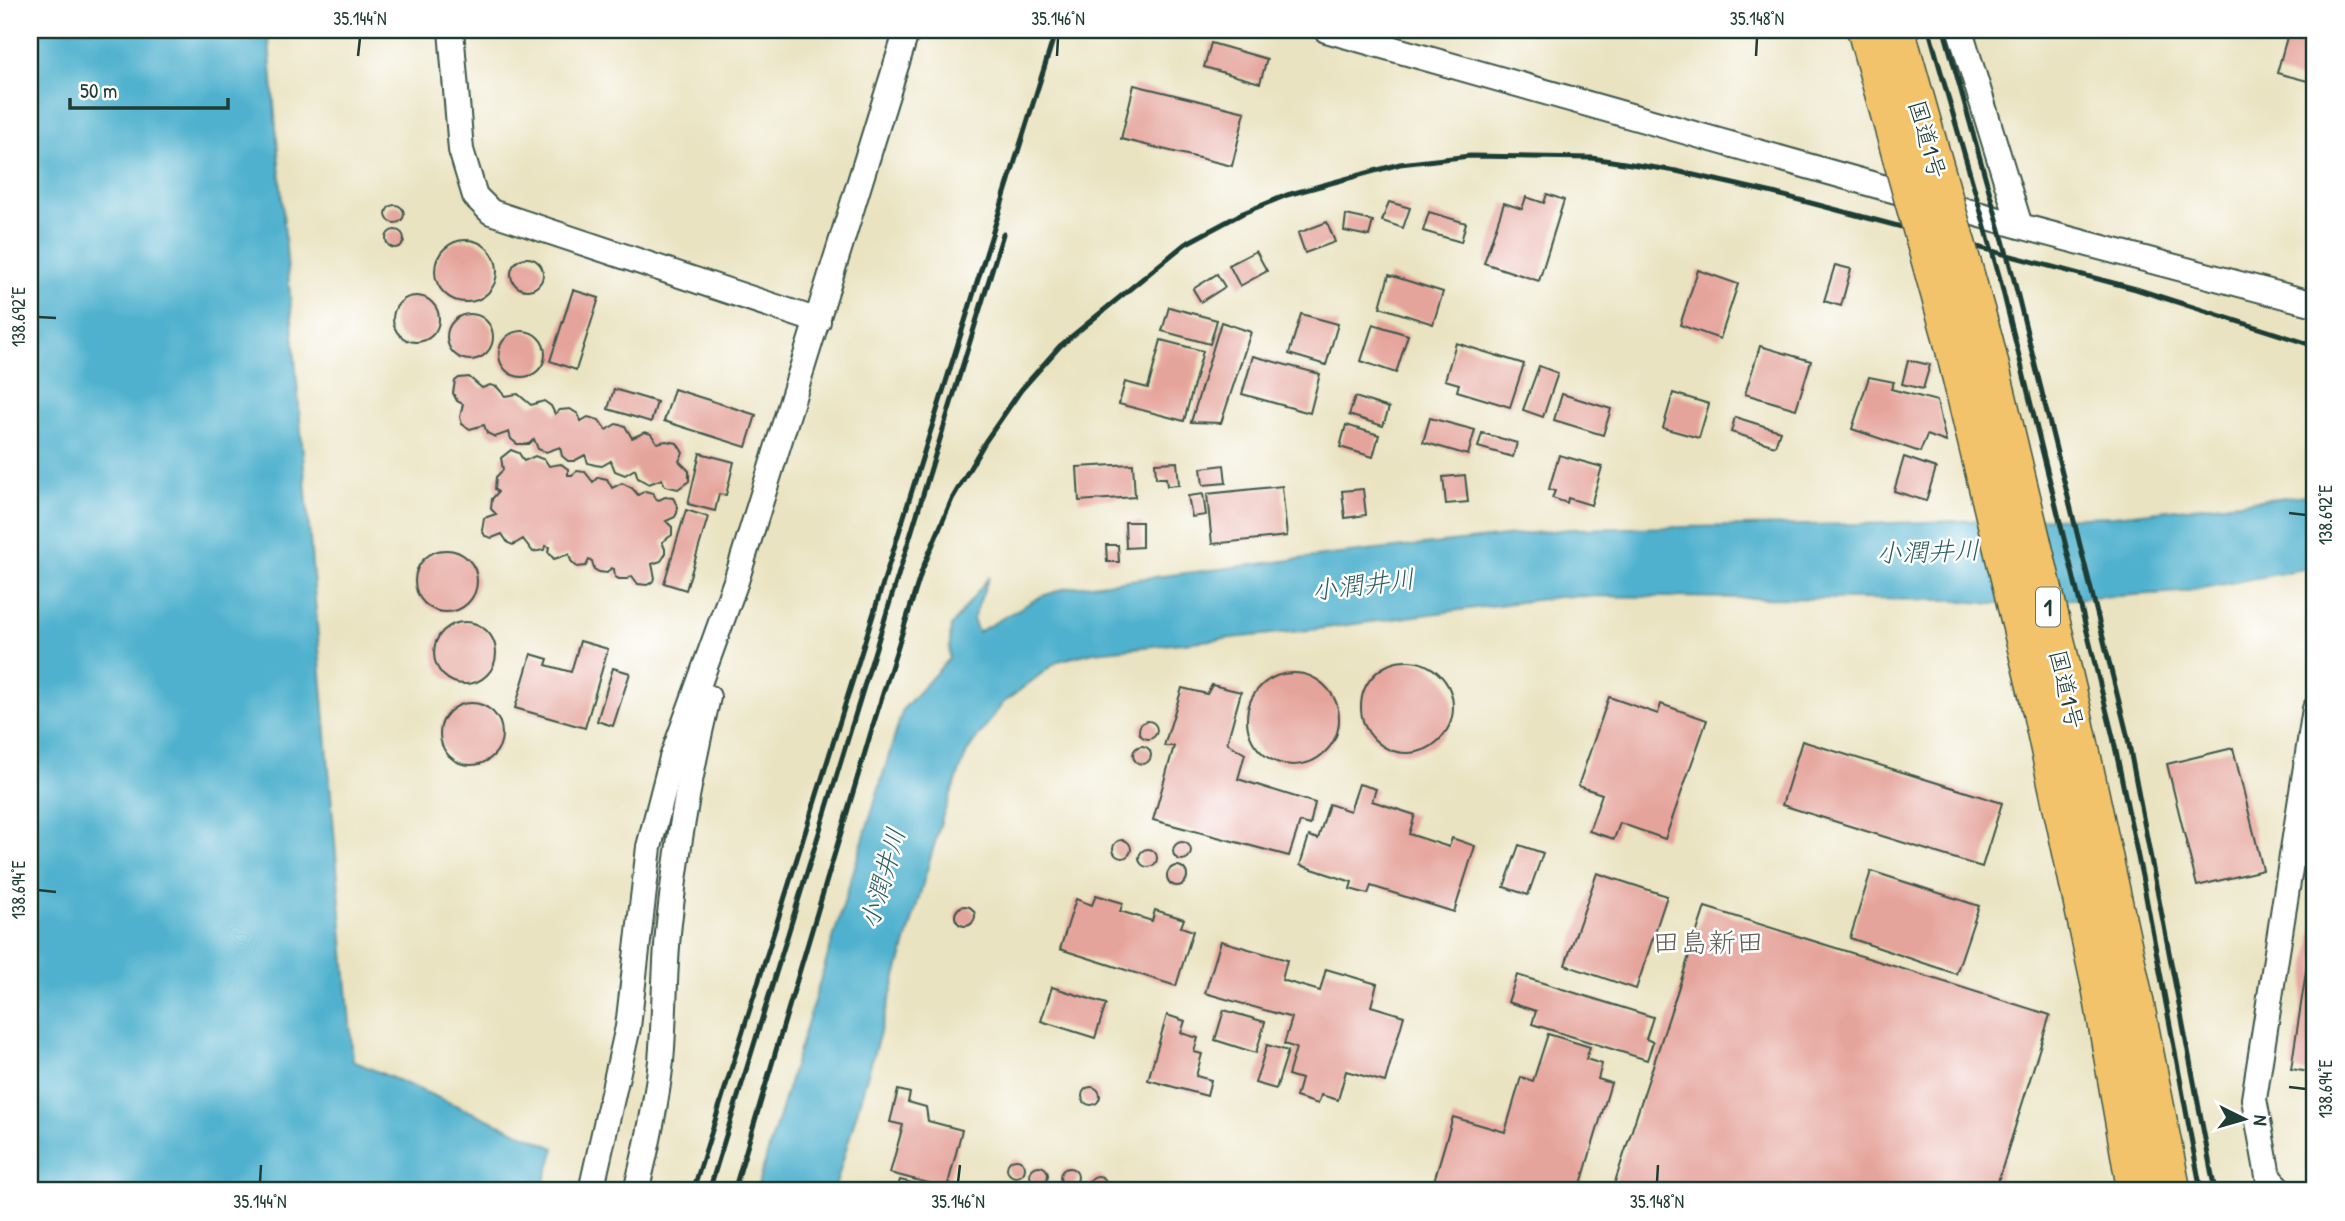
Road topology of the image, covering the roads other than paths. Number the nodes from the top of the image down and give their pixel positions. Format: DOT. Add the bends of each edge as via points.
graph roads {
  1 [pos="451,30"];
  2 [pos="907,30"];
  3 [pos="1326,30"];
  4 [pos="1866,30"];
  5 [pos="1896,30"];
  6 [pos="1960,30"];
  7 [pos="2020,226"];
  8 [pos="2315,304"];
  9 [pos="818,321"];
  10 [pos="736,581"];
  11 [pos="2315,709"];
  12 [pos="591,1191"];
  13 [pos="636,1191"];
  14 [pos="2136,1191"];
  15 [pos="2172,1191"];
  16 [pos="2282,1191"];
  1 -- 9 [label="street" via="461,150 475,196 491,212"];
  2 -- 9 [label="street"];
  3 -- 7 [label="street"];
  4 -- 14 [label="highway, 国道1号 / 1, bridge" via="1950,331 2038,696 2101,989"];
  5 -- 15 [label="highway, 国道1号 / 1, bridge" via="1984,340 2071,705"];
  6 -- 7 [label="street"];
  7 -- 8 [label="street"];
  9 -- 10 [label="street"];
  10 -- 12 [label="street" via="672,758 649,847 628,1027"];
  10 -- 13 [label="street" via="692,765 678,848 661,1061 651,1132"];
  11 -- 16 [label="street" via="2254,1099 2268,1175"];
}
